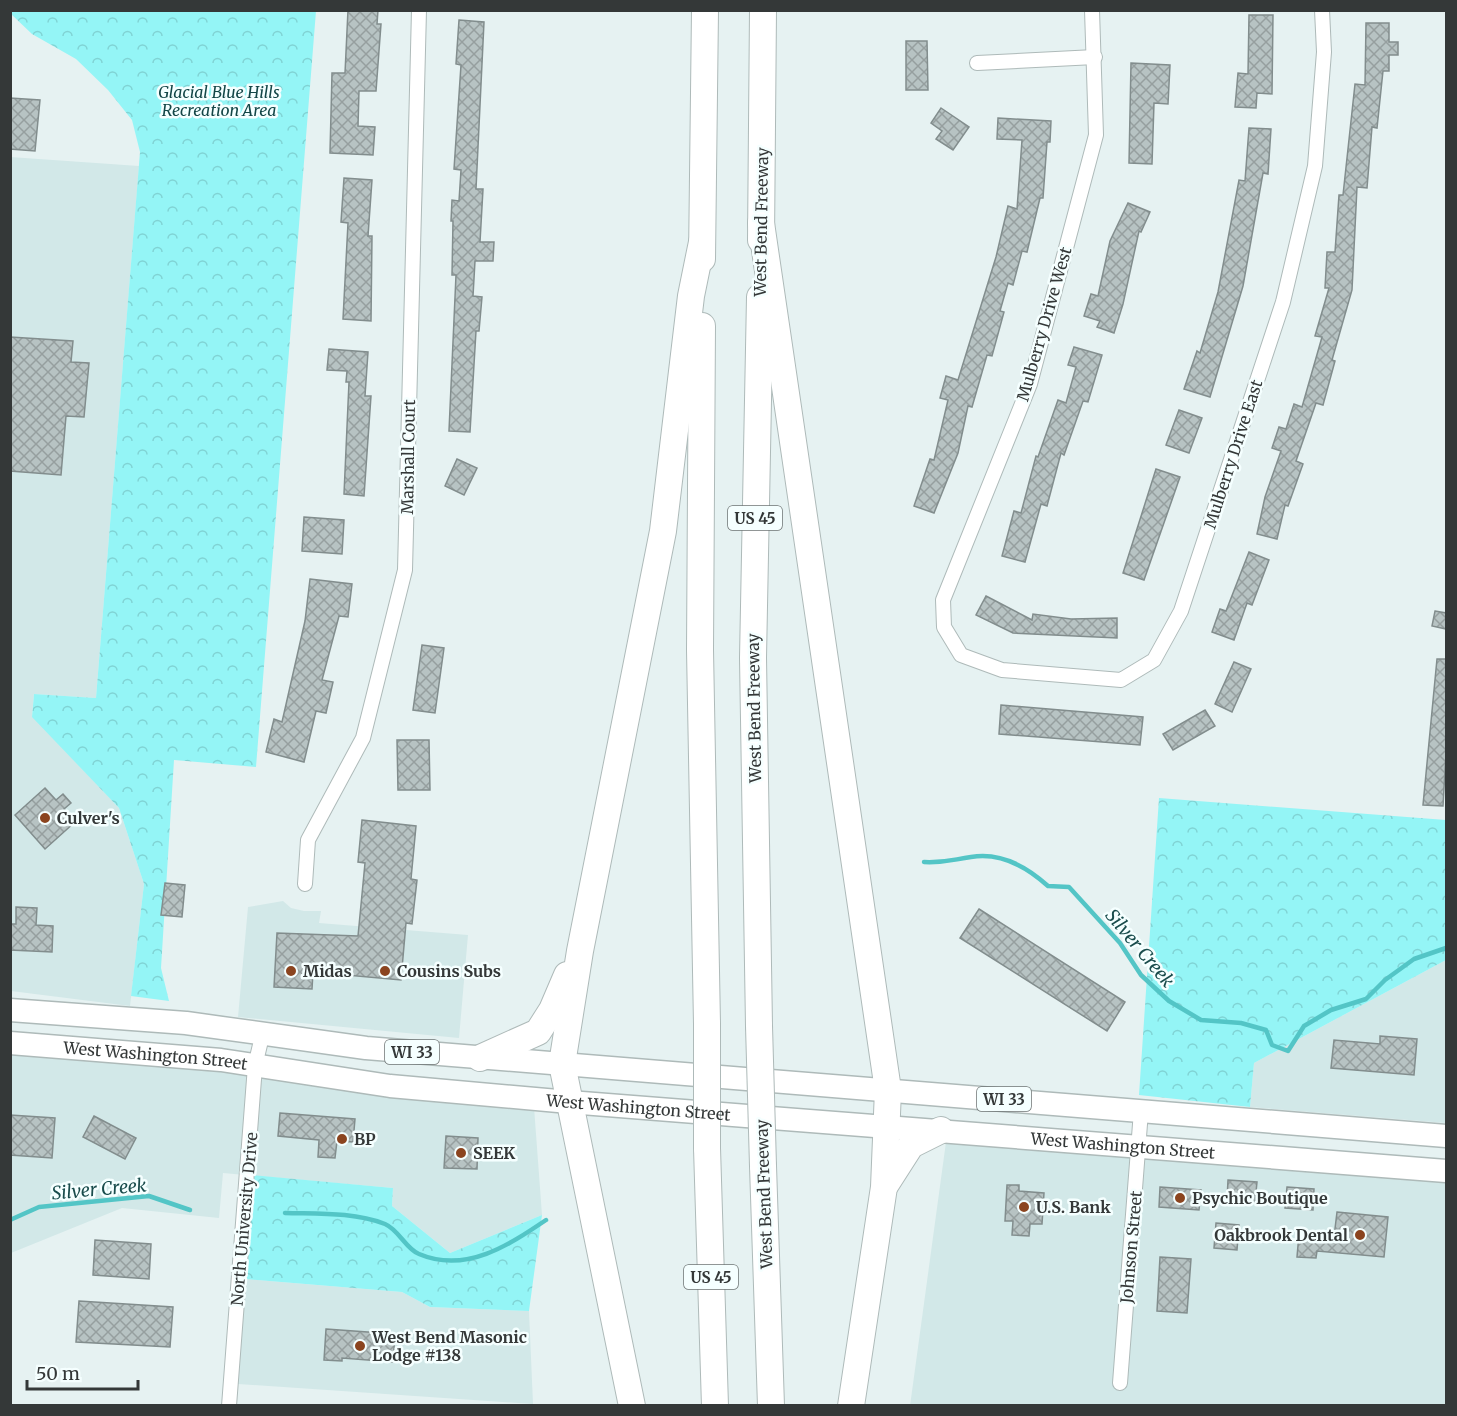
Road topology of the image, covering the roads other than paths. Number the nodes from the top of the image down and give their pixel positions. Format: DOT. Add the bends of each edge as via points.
graph roads {
  1 [pos="418,10"];
  2 [pos="705,10"];
  3 [pos="763,10"];
  4 [pos="1092,10"];
  5 [pos="1322,10"];
  6 [pos="1095,57"];
  7 [pos="977,63"];
  8 [pos="761,223"];
  9 [pos="702,242"];
  10 [pos="944,627"];
  11 [pos="305,884"];
  12 [pos="580,951"];
  13 [pos="10,1010"];
  14 [pos="263,1032"];
  15 [pos="10,1043"];
  16 [pos="480,1058"];
  17 [pos="562,1064"];
  18 [pos="255,1066"];
  19 [pos="888,1090"];
  20 [pos="569,1102"];
  21 [pos="1141,1111"];
  22 [pos="888,1126"];
  23 [pos="940,1130"];
  24 [pos="1446,1136"];
  25 [pos="1139,1146"];
  26 [pos="1446,1171"];
  27 [pos="885,1187"];
  28 [pos="1120,1383"];
  29 [pos="229,1406"];
  30 [pos="632,1406"];
  31 [pos="715,1406"];
  32 [pos="771,1406"];
  33 [pos="850,1406"];
  1 -- 11 [label="street, Marshall Court" via="405,570 363,738 308,840"];
  2 -- 9 [label="highway, US 45"];
  3 -- 8 [label="highway, West Bend Freeway / US 45"];
  4 -- 6 [label="street, Mulberry Drive West"];
  5 -- 10 [label="street, Mulberry Drive East" via="1324,52 1315,166 1283,302 1181,611 1154,660 1121,680 1002,670 961,655"];
  6 -- 7 [label="street"];
  6 -- 10 [label="street, Mulberry Drive West" via="1096,135 1030,384 943,600"];
  8 -- 19 [label="highway"];
  8 -- 32 [label="highway, West Bend Freeway / US 45, bridge" via="753,658"];
  9 -- 12 [label="highway" via="691,296 663,531"];
  9 -- 31 [label="highway, US 45, bridge" via="700,650"];
  12 -- 16 [label="highway" via="538,1032"];
  12 -- 17 [label="highway"];
  13 -- 14 [label="main road, West Washington Street / WI 33"];
  14 -- 16 [label="main road, West Washington Street / WI 33" via="366,1048"];
  14 -- 18 [label="street, North University Drive"];
  15 -- 18 [label="main road, West Washington Street / WI 33"];
  16 -- 17 [label="main road, West Washington Street / WI 33"];
  17 -- 19 [label="main road, West Washington Street / WI 33"];
  17 -- 20 [label="highway"];
  18 -- 20 [label="main road, West Washington Street / WI 33" via="390,1086"];
  18 -- 29 [label="street, North University Drive"];
  19 -- 21 [label="main road, West Washington Street / WI 33"];
  19 -- 22 [label="highway"];
  20 -- 22 [label="main road, West Washington Street / WI 33"];
  20 -- 30 [label="highway"];
  21 -- 24 [label="main road, West Washington Street / WI 33"];
  21 -- 25 [label="street, Johnson Street"];
  22 -- 23 [label="main road, West Washington Street / WI 33"];
  22 -- 27 [label="highway"];
  23 -- 25 [label="main road, West Washington Street / WI 33"];
  23 -- 27 [label="highway" via="911,1144"];
  25 -- 26 [label="main road, West Washington Street / WI 33"];
  25 -- 28 [label="street, Johnson Street"];
  27 -- 33 [label="highway"];
}
